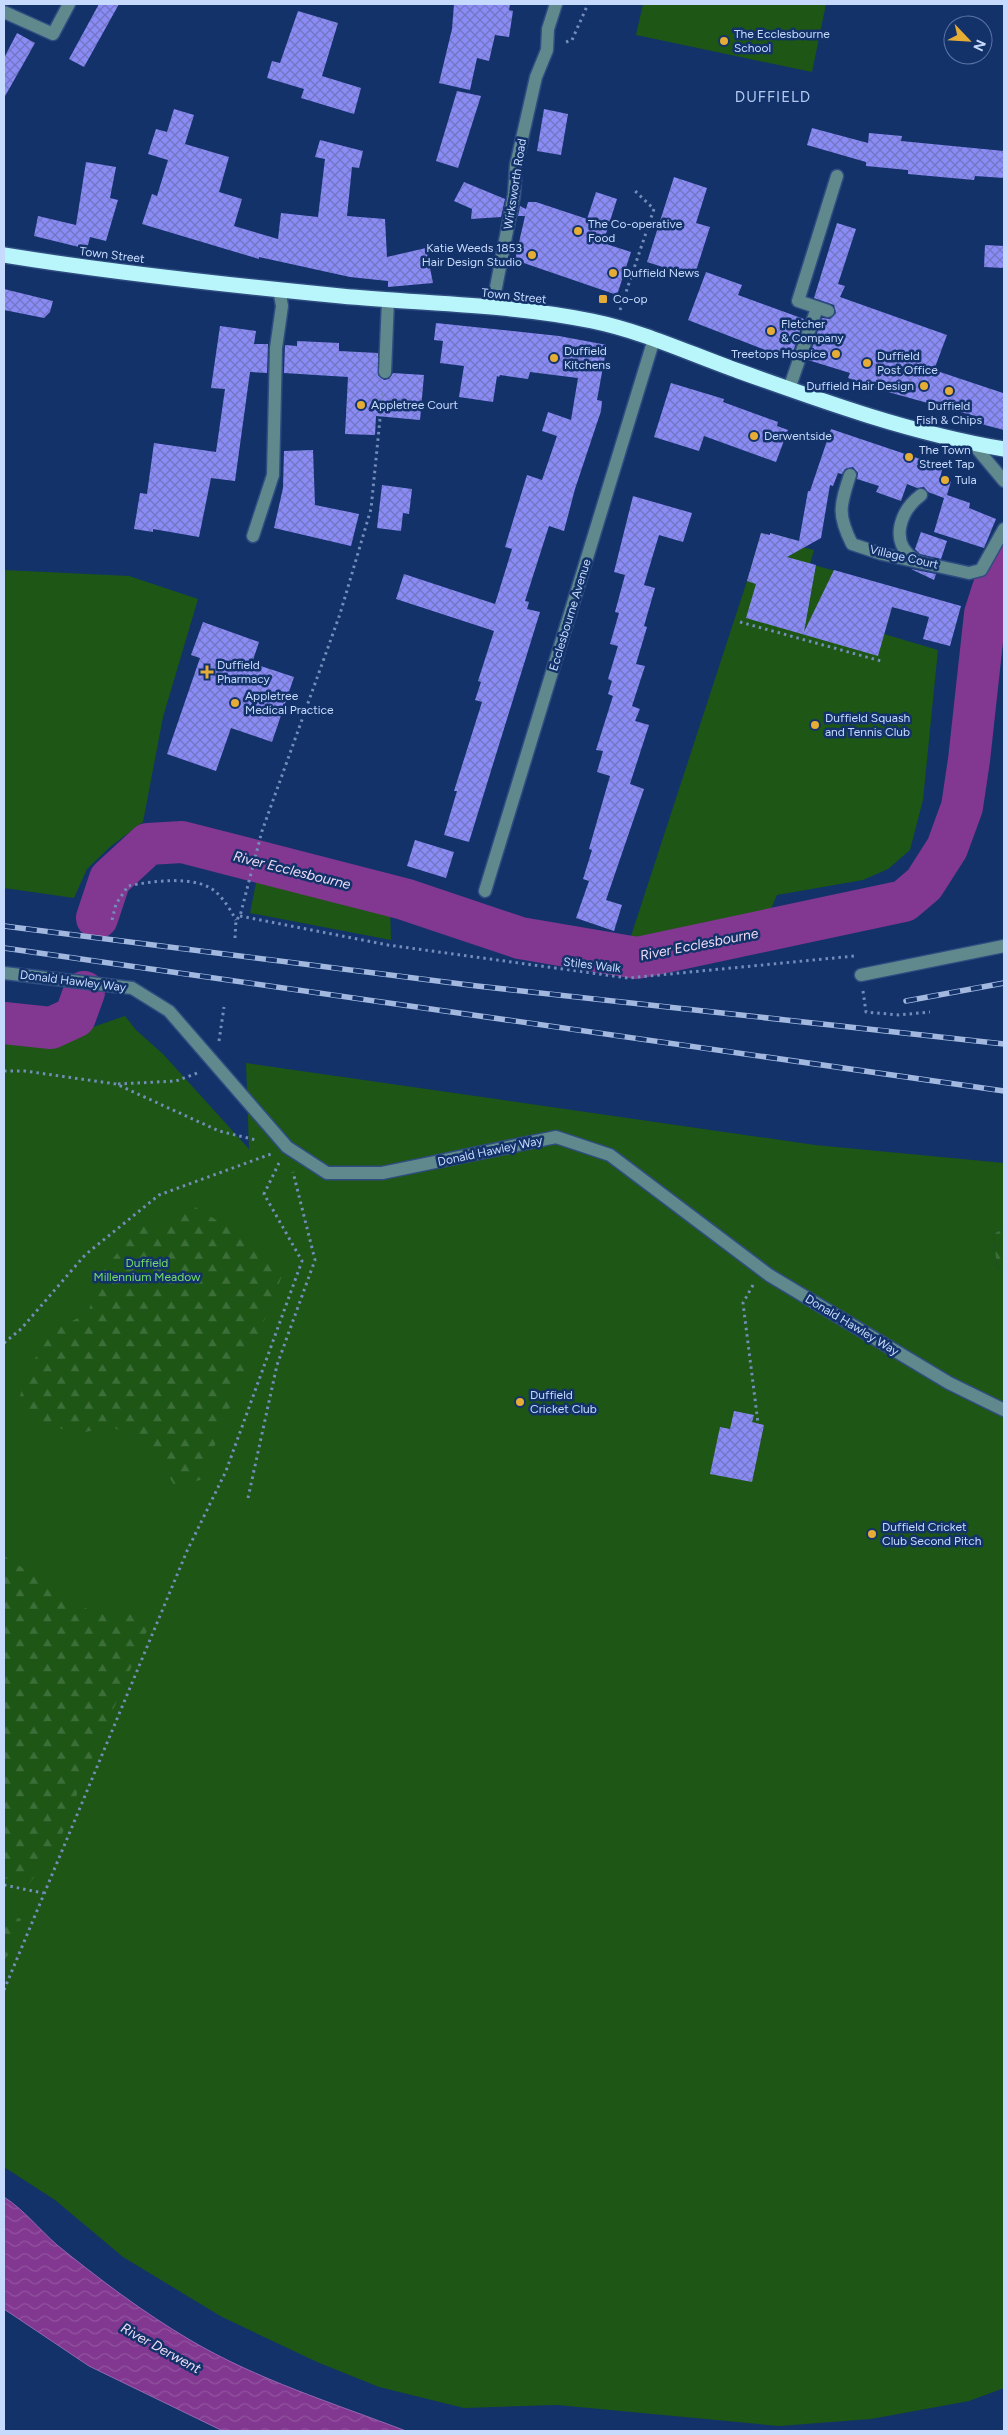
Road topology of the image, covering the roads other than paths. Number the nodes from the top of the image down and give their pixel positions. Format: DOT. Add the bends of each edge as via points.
graph roads {
  1 [pos="69,4"];
  2 [pos="556,4"];
  3 [pos="4,12"];
  4 [pos="838,176"];
  5 [pos="4,254"];
  6 [pos="279,289"];
  7 [pos="388,300"];
  8 [pos="492,308"];
  9 [pos="654,339"];
  10 [pos="385,372"];
  11 [pos="790,389"];
  12 [pos="973,444"];
  13 [pos="1004,448"];
  14 [pos="850,475"];
  15 [pos="1004,481"];
  16 [pos="921,496"];
  17 [pos="1004,529"];
  18 [pos="253,536"];
  19 [pos="914,559"];
  20 [pos="485,892"];
  21 [pos="1004,946"];
  22 [pos="4,973"];
  23 [pos="861,975"];
  24 [pos="1004,1410"];
  1 -- 3 [label="street" via="52,34"];
  2 -- 8 [label="street, Wirksworth Road" via="516,165 514,195"];
  4 -- 11 [label="street" via="798,301 822,309"];
  5 -- 6 [label="highway, Town Street"];
  6 -- 7 [label="highway, Town Street"];
  6 -- 18 [label="street" via="282,306 276,348 273,475"];
  7 -- 8 [label="highway, Town Street"];
  7 -- 10 [label="street"];
  8 -- 9 [label="highway, Town Street" via="572,318"];
  9 -- 11 [label="highway, Town Street"];
  9 -- 20 [label="street, Ecclesbourne Avenue"];
  11 -- 12 [label="highway, Town Street" via="865,416"];
  12 -- 13 [label="highway, Town Street"];
  12 -- 15 [label="street"];
  14 -- 19 [label="street, Village Court" via="842,500 842,524 852,544 882,554"];
  16 -- 19 [label="street" via="910,503 901,522 900,540 905,553"];
  17 -- 19 [label="street, Village Court" via="981,570 969,573"];
  21 -- 23 [label="street"];
  22 -- 24 [label="street, Donald Hawley Way" via="132,988 169,1011 282,1152 327,1173 382,1173 556,1137 610,1155 762,1270 949,1384"];
}
